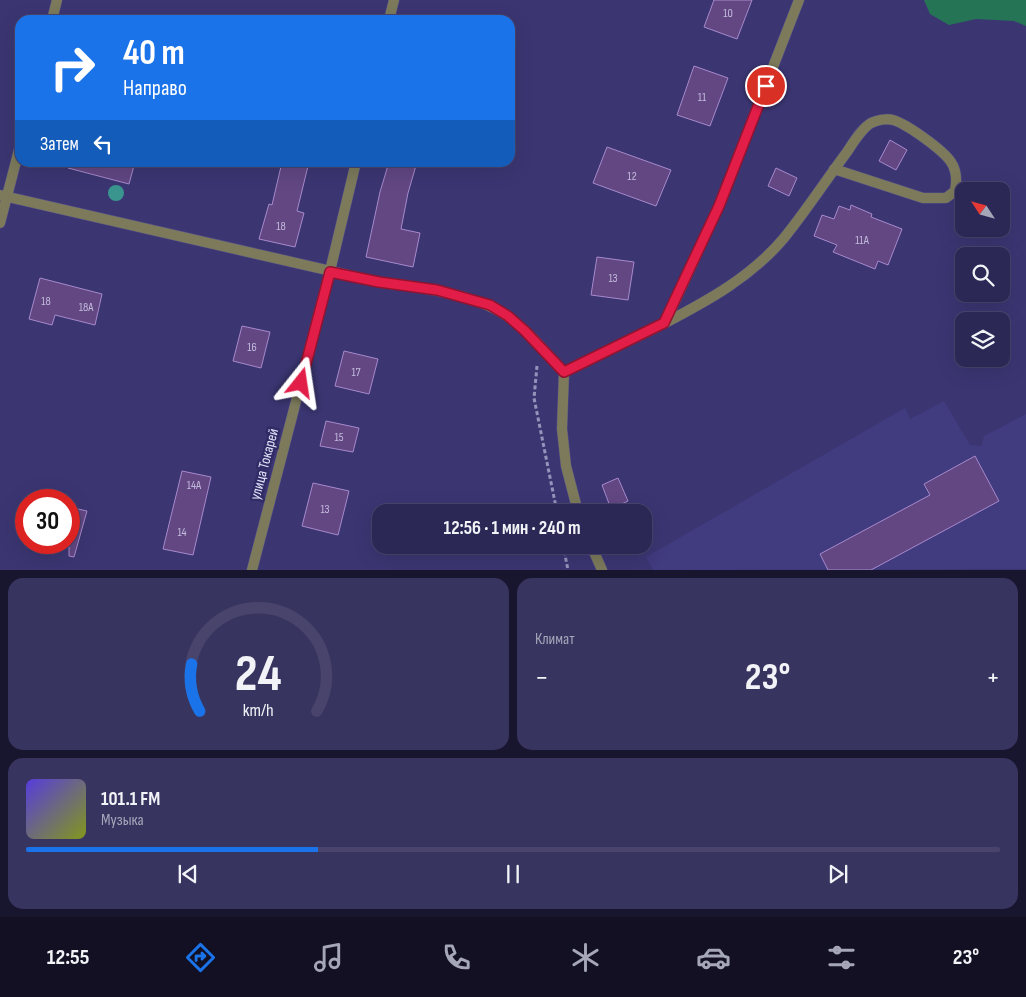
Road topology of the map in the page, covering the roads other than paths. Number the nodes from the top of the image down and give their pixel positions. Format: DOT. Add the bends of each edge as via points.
graph roads {
  1 [pos="57,0"];
  2 [pos="394,0"];
  3 [pos="799,0"];
  4 [pos="53,15"];
  5 [pos="390,15"];
  6 [pos="15,162"];
  7 [pos="355,167"];
  8 [pos="834,170"];
  9 [pos="4,196"];
  10 [pos="0,223"];
  11 [pos="330,272"];
  12 [pos="664,323"];
  13 [pos="564,372"];
  14 [pos="576,504"];
  15 [pos="597,554"];
  16 [pos="252,570"];
  17 [pos="602,570"];
  1 -- 4 [label="street"];
  2 -- 5 [label="street"];
  3 -- 12 [label="street" via="719,206"];
  6 -- 9 [label="street"];
  7 -- 11 [label="street, улица Токарей"];
  8 -- 8 [label="street" via="871,123 892,119 942,151 952,162 957,179 955,191 946,198 923,198"];
  8 -- 12 [label="street" via="784,237 759,264 725,290"];
  9 -- 10 [label="street"];
  9 -- 11 [label="street"];
  11 -- 13 [label="street" via="437,290 490,305 508,316"];
  11 -- 16 [label="street, улица Токарей"];
  12 -- 13 [label="street"];
  13 -- 14 [label="street" via="562,429 566,466"];
  15 -- 17 [label="street"];
}
